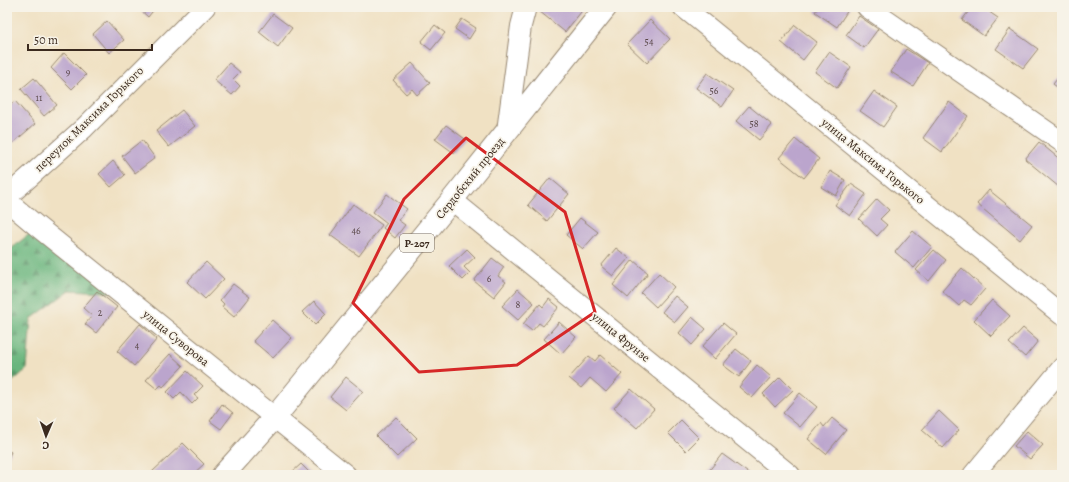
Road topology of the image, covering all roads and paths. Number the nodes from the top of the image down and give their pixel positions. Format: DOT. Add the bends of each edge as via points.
graph roads {
  1 [pos="205,7"];
  2 [pos="526,7"];
  3 [pos="606,7"];
  4 [pos="683,7"];
  5 [pos="867,7"];
  6 [pos="507,131"];
  7 [pos="1062,142"];
  8 [pos="7,197"];
  9 [pos="452,200"];
  10 [pos="7,201"];
  11 [pos="1062,315"];
  12 [pos="1062,368"];
  13 [pos="275,417"];
  14 [pos="222,475"];
  15 [pos="346,475"];
  16 [pos="790,475"];
  17 [pos="973,475"];
  1 -- 8 [label="street, переулок Максима Горького" via="84,128"];
  2 -- 6 [label="street" via="521,26"];
  3 -- 6 [label="main road, Сердобский проезд / Р-207"];
  4 -- 11 [label="street, улица Максима Горького"];
  5 -- 7 [label="street"];
  6 -- 9 [label="main road, Сердобский проезд / Р-207"];
  9 -- 13 [label="main road, Сердобский проезд / Р-207"];
  9 -- 16 [label="street, улица Фрунзе"];
  10 -- 13 [label="street, улица Суворова"];
  12 -- 17 [label="street"];
  13 -- 14 [label="main road, Сердобский проезд / Р-207"];
  13 -- 15 [label="street, улица Суворова"];
}
